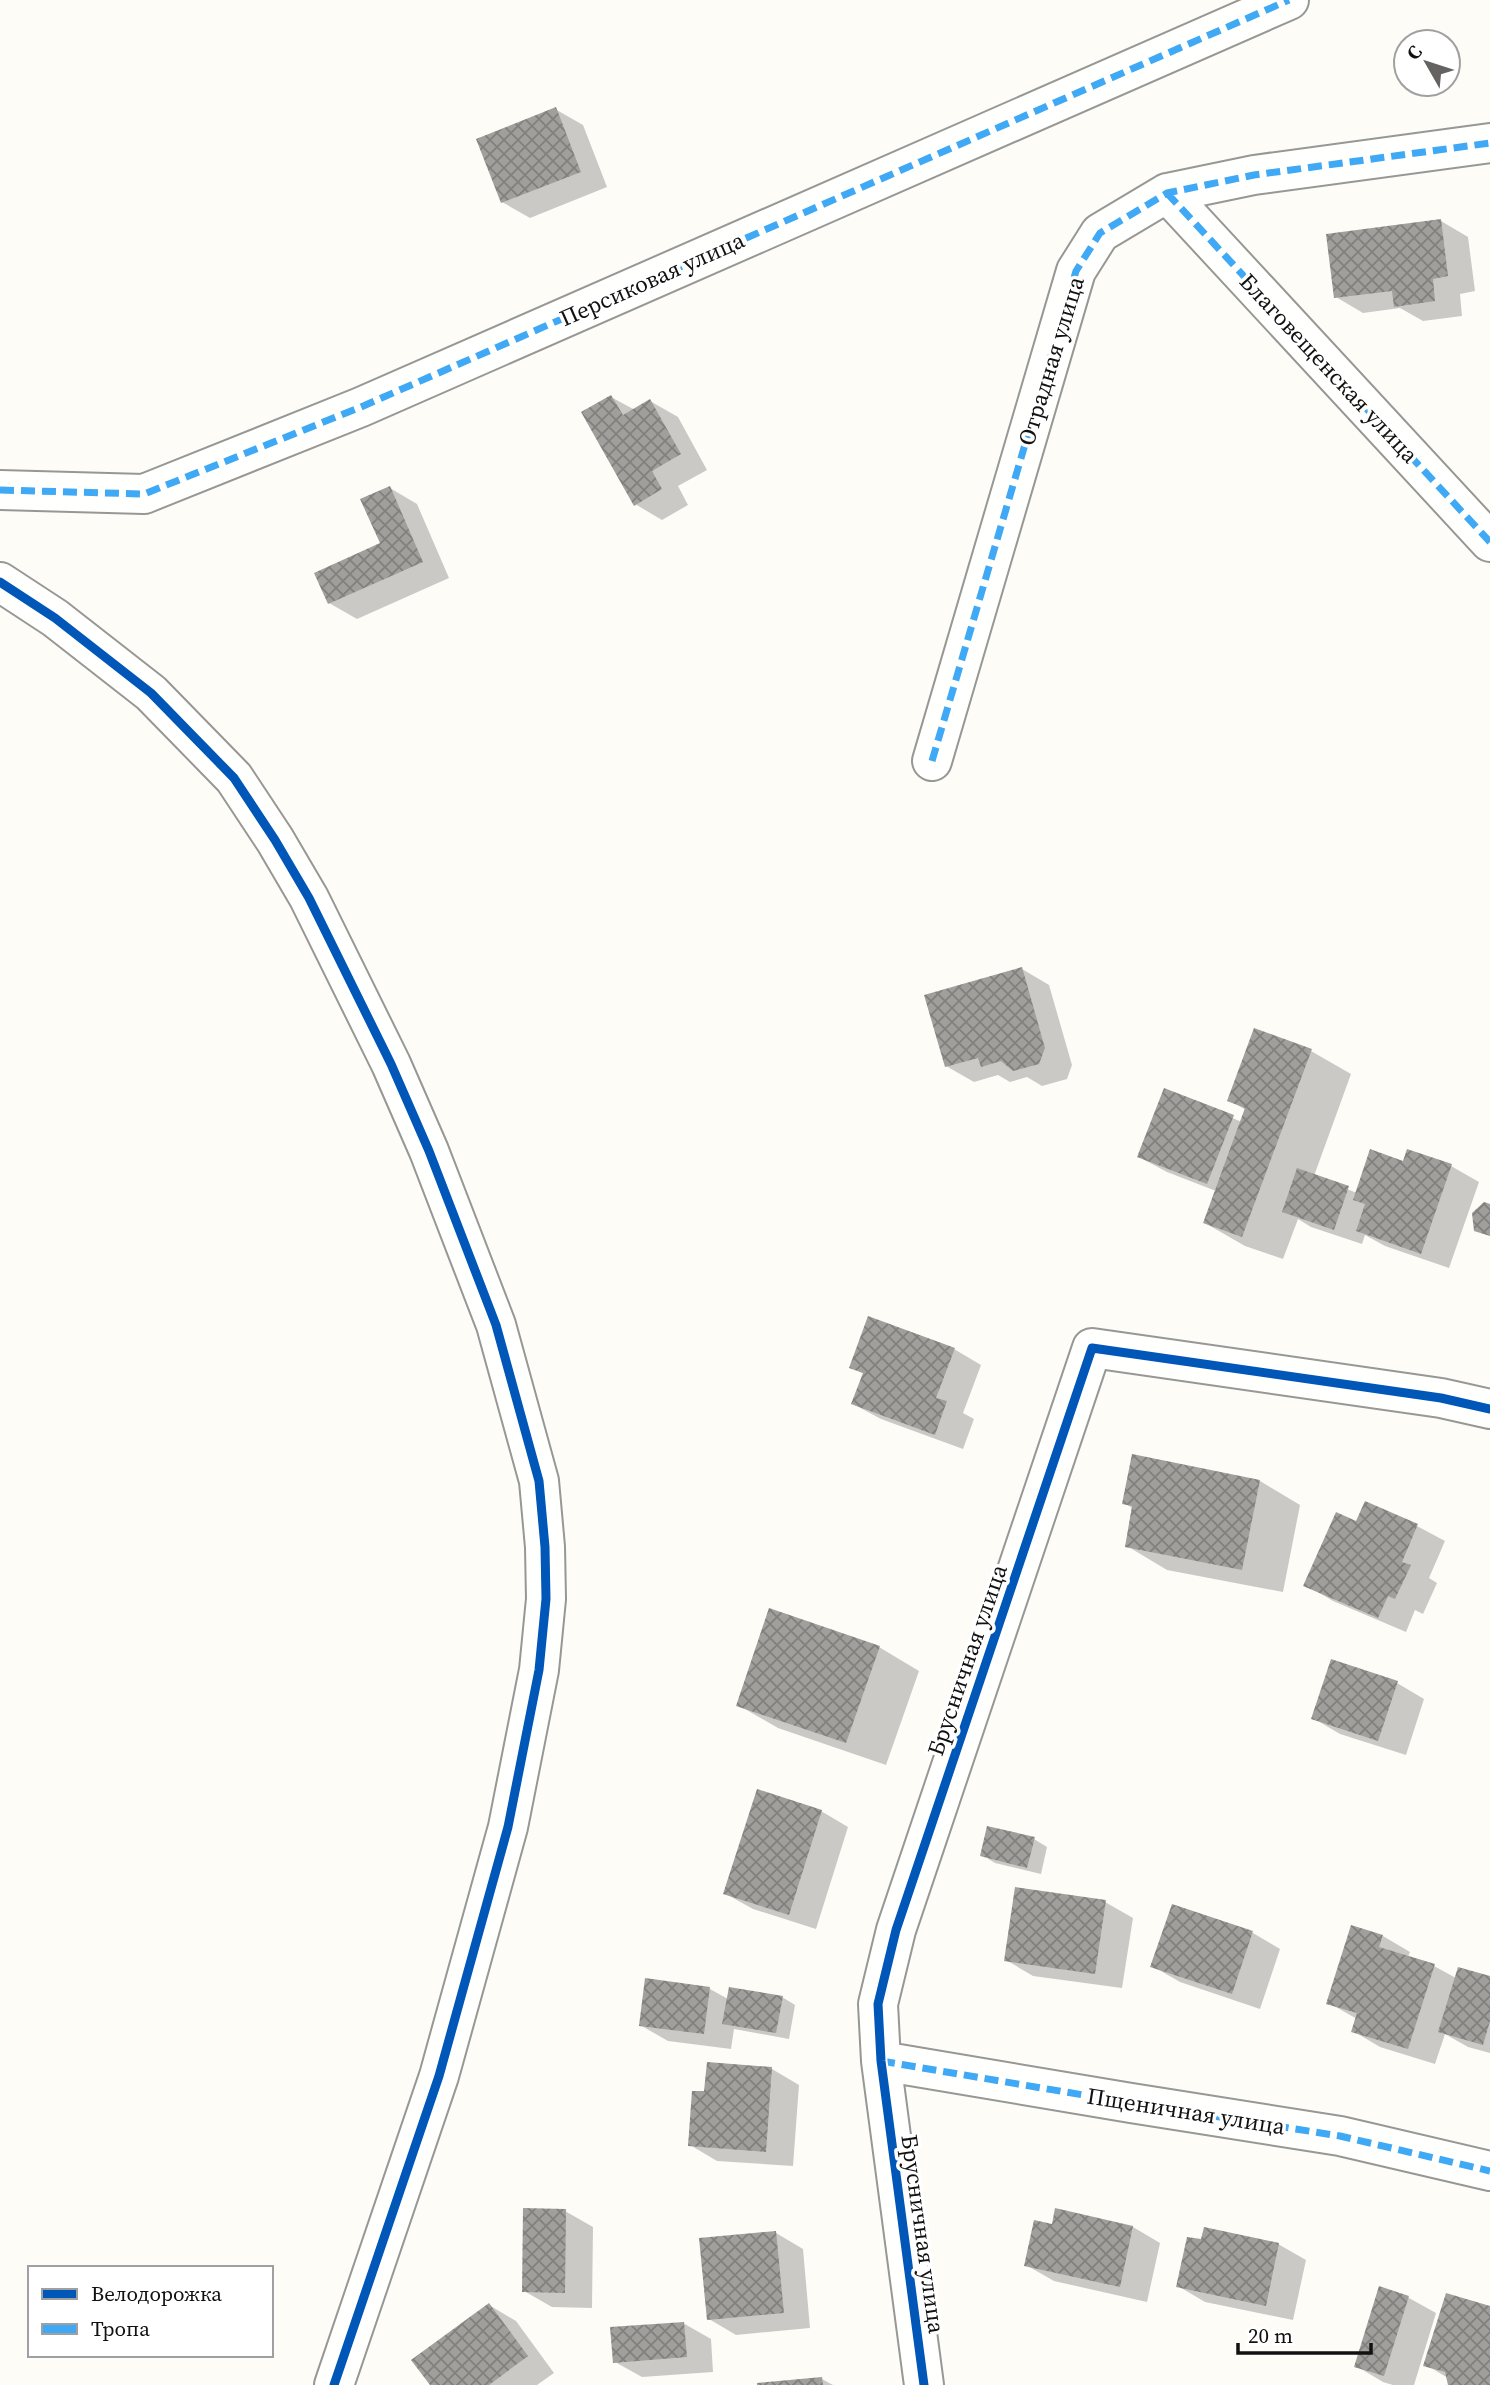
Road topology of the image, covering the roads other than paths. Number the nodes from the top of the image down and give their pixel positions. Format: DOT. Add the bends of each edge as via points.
graph roads {
  1 [pos="1289,0"];
  2 [pos="1490,143"];
  3 [pos="1167,193"];
  4 [pos="0,490"];
  5 [pos="1490,542"];
  6 [pos="0,582"];
  7 [pos="932,761"];
  8 [pos="1490,1409"];
  9 [pos="881,2061"];
  10 [pos="1490,2171"];
  11 [pos="334,2385"];
  12 [pos="924,2385"];
  1 -- 4 [label="street, Персиковая улица" via="361,407 144,494"];
  2 -- 3 [label="street, Отрадная улица" via="1255,175"];
  3 -- 5 [label="street, Благовещенская улица"];
  3 -- 7 [label="street, Отрадная улица" via="1100,233 1076,271"];
  6 -- 11 [label="street" via="55,618 151,694 234,778 275,840 309,898 429,1151 496,1325 539,1481 546,1600 539,1670 508,1827 439,2076"];
  8 -- 9 [label="street, Брусничная улица" via="1092,1348 896,1930 878,2004"];
  9 -- 10 [label="street, Пщеничная улица" via="1340,2136"];
  9 -- 12 [label="street, Брусничная улица"];
}
